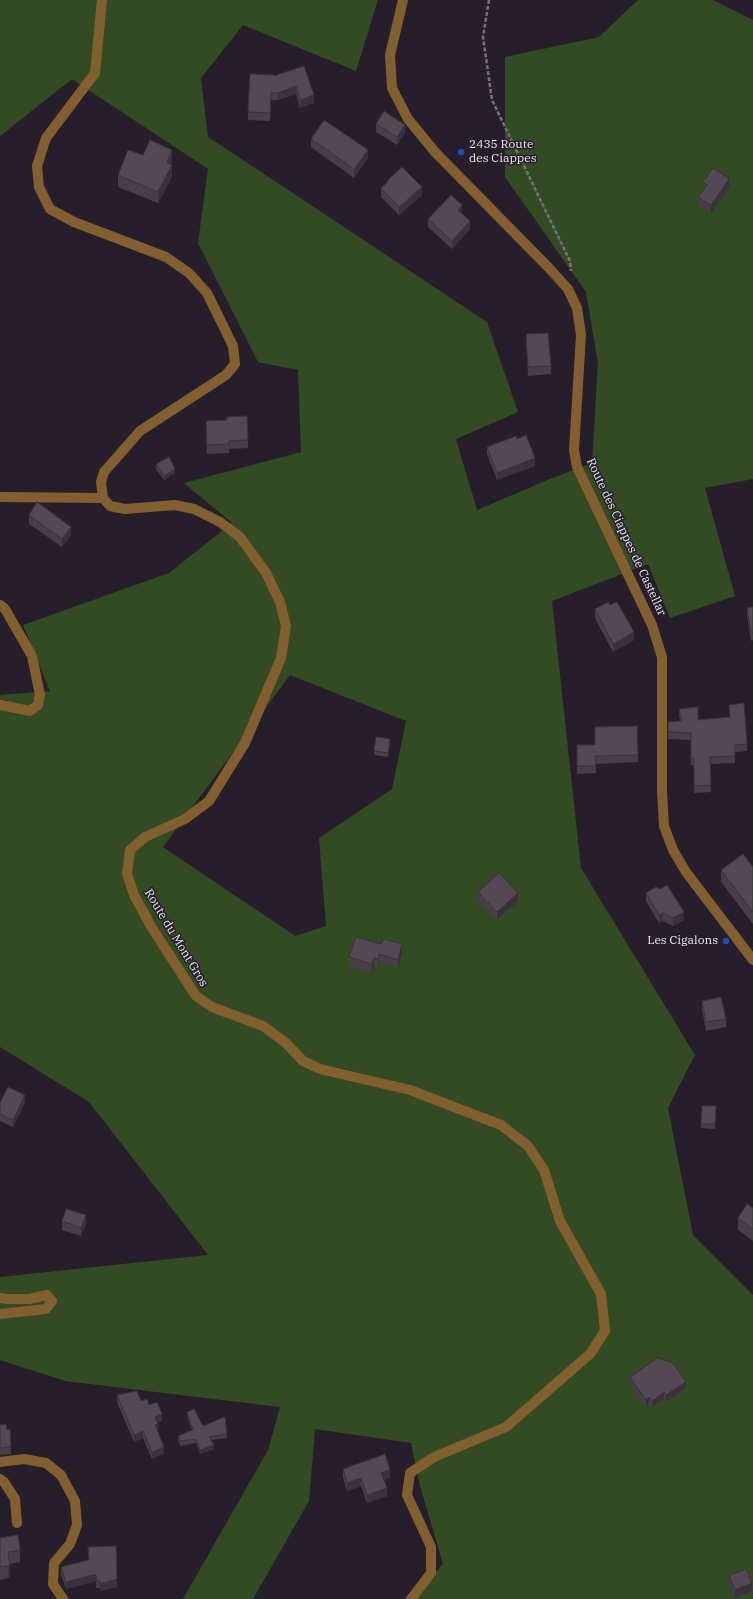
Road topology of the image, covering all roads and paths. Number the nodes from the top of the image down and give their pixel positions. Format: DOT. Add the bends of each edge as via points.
graph roads {
  1 [pos="102,0"];
  2 [pos="403,0"];
  3 [pos="489,0"];
  4 [pos="572,297"];
  5 [pos="0,497"];
  6 [pos="102,498"];
  7 [pos="0,606"];
  8 [pos="0,705"];
  9 [pos="753,960"];
  10 [pos="0,1298"];
  11 [pos="0,1314"];
  12 [pos="0,1462"];
  13 [pos="0,1479"];
  14 [pos="17,1523"];
  15 [pos="64,1599"];
  16 [pos="411,1599"];
  1 -- 6 [label="street" via="95,74 46,138 37,166 39,187 50,209 74,222 166,257 189,273 207,292 233,346 235,364 226,375 140,431 104,472"];
  2 -- 4 [label="street, Route des Ciappes de Castellar" via="390,55 392,88 408,119 435,152 549,268"];
  3 -- 4 [label="path" via="483,37 492,100 570,261"];
  4 -- 9 [label="street, Route des Ciappes de Castellar" via="577,308 581,335 574,450 577,466 652,626 662,657 664,826 673,850 686,872"];
  5 -- 6 [label="street"];
  6 -- 16 [label="street, Route du Mont Gros" via="110,506 125,510 175,505 194,509 220,522 240,537 266,573 280,602 286,626 281,658 245,743 208,801 185,819 144,837 130,850 127,874 134,895 152,928 196,996 212,1007 263,1026 286,1043 303,1061 320,1069 410,1090 501,1125 528,1146 544,1170 560,1221 601,1294 605,1331 590,1354 506,1427 434,1457 410,1473 408,1495 430,1547 431,1573"];
  7 -- 8 [label="street" via="5,609 32,656 40,695 38,705 30,711"];
  10 -- 11 [label="street" via="29,1299 47,1295 52,1300 46,1309"];
  12 -- 15 [label="street" via="24,1459 46,1463 61,1475 75,1501 76,1525 70,1544 54,1563 53,1584"];
  13 -- 14 [label="street" via="15,1499"];
}
